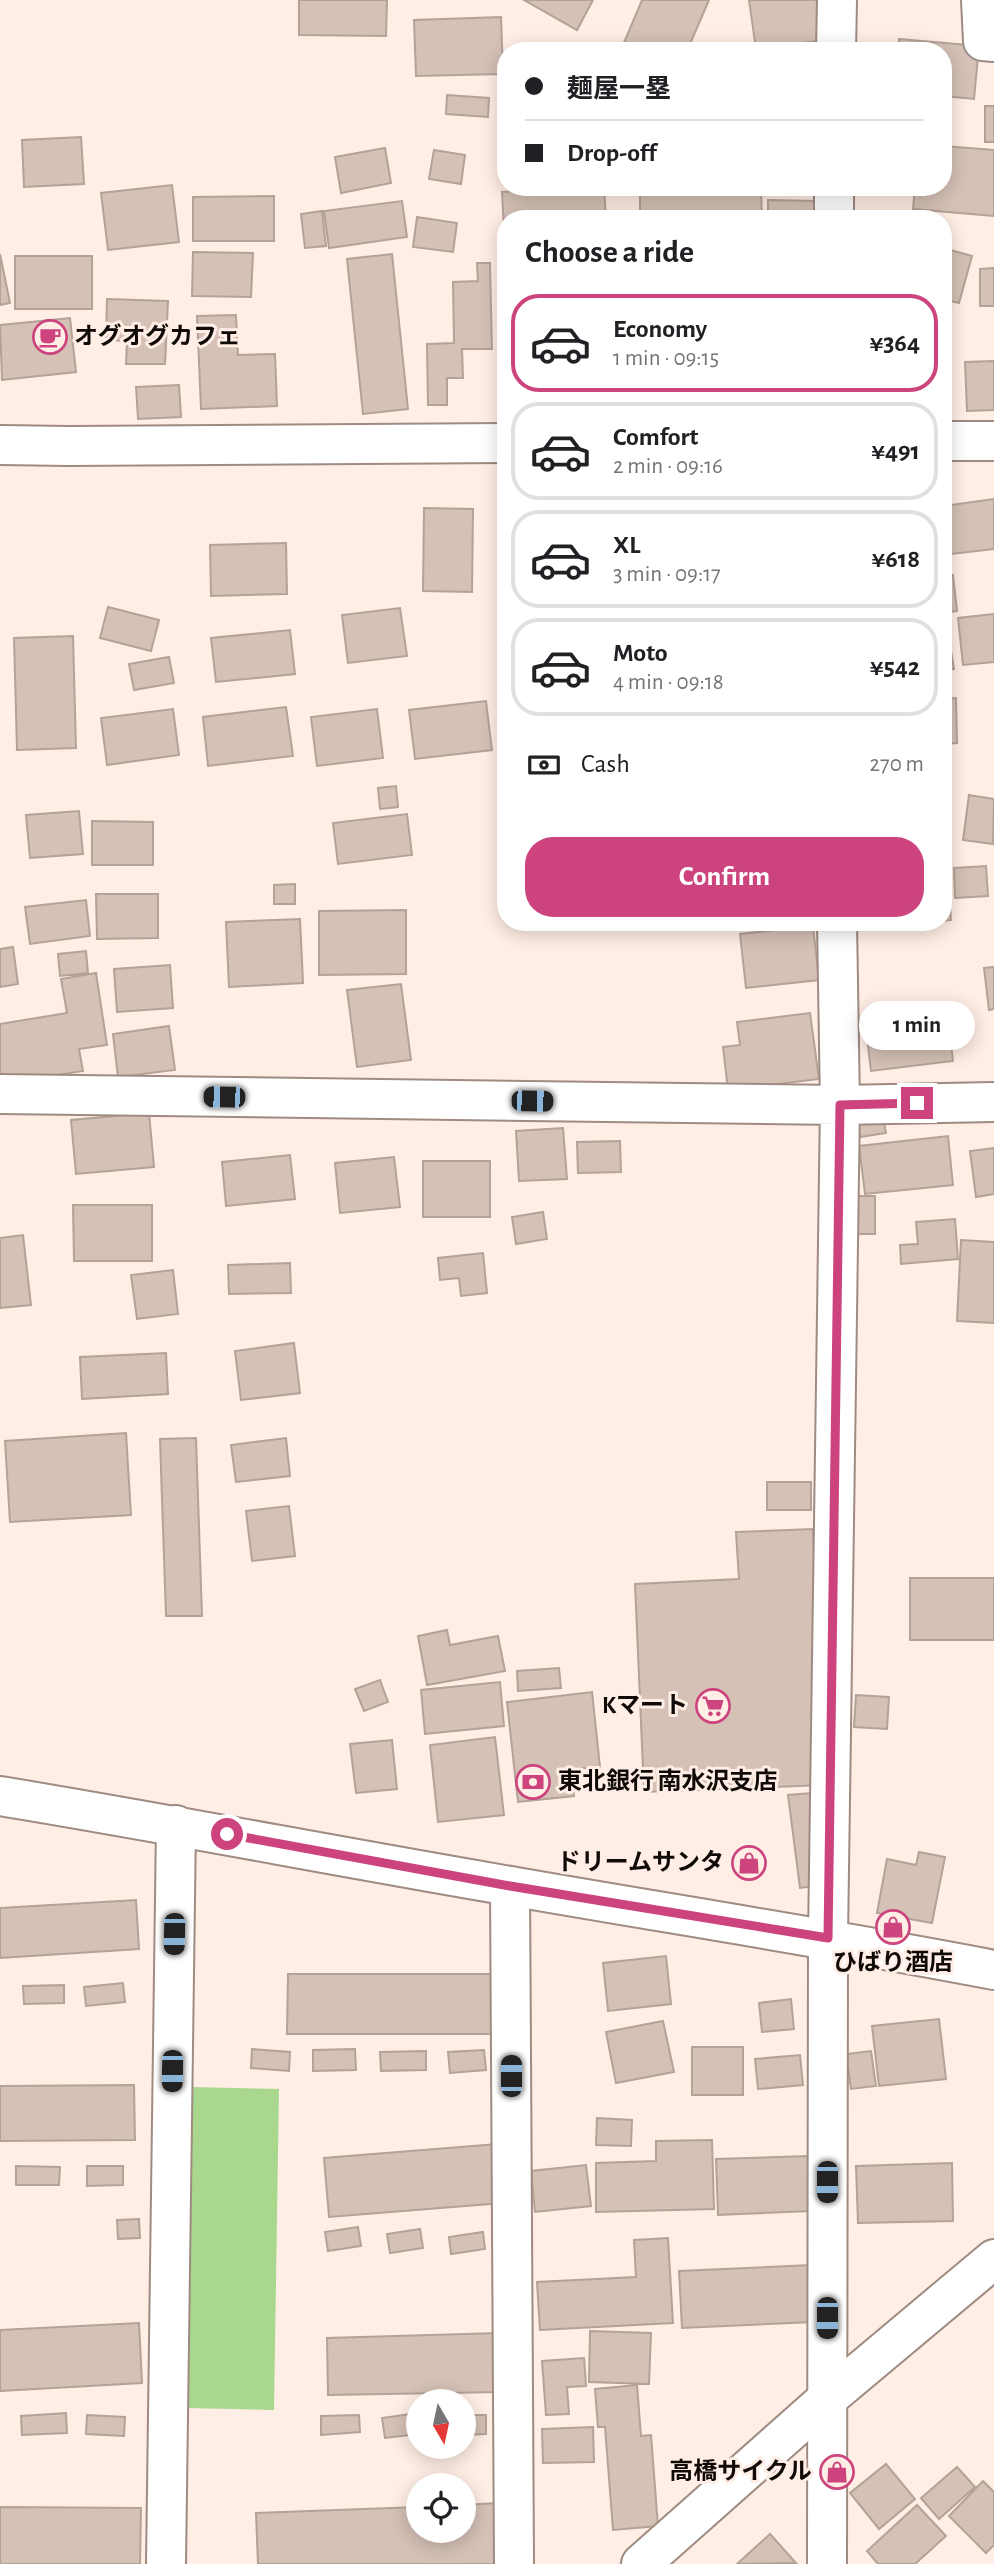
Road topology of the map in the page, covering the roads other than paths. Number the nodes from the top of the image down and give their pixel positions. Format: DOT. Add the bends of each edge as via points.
graph roads {
  1 [pos="837,0"];
  2 [pos="981,0"];
  3 [pos="836,42"];
  4 [pos="994,42"];
  5 [pos="952,441"];
  6 [pos="994,441"];
  7 [pos="497,443"];
  8 [pos="0,444"];
  9 [pos="837,931"];
  10 [pos="0,1094"];
  11 [pos="994,1102"];
  12 [pos="840,1105"];
  13 [pos="0,1796"];
  14 [pos="176,1825"];
  15 [pos="510,1886"];
  16 [pos="828,1938"];
  17 [pos="994,1970"];
  18 [pos="994,2259"];
  19 [pos="827,2399"];
  20 [pos="166,2564"];
  21 [pos="514,2564"];
  22 [pos="641,2564"];
  23 [pos="827,2564"];
  1 -- 3 [label="street"];
  2 -- 4 [label="street" via="983,41"];
  5 -- 6 [label="street"];
  7 -- 8 [label="street"];
  9 -- 12 [label="street"];
  10 -- 12 [label="street"];
  11 -- 12 [label="street"];
  12 -- 16 [label="street"];
  13 -- 14 [label="street"];
  14 -- 15 [label="street"];
  14 -- 20 [label="street"];
  15 -- 16 [label="street"];
  15 -- 21 [label="street"];
  16 -- 17 [label="street"];
  16 -- 19 [label="street"];
  18 -- 19 [label="street"];
  19 -- 22 [label="street"];
  19 -- 23 [label="street"];
}
